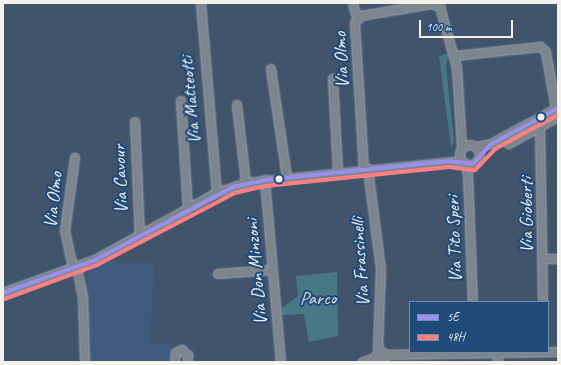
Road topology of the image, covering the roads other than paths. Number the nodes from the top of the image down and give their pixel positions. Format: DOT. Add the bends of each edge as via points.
graph roads {
  1 [pos="201,3"];
  2 [pos="353,3"];
  3 [pos="438,4"];
  4 [pos="357,18"];
  5 [pos="455,56"];
  6 [pos="271,68"];
  7 [pos="333,80"];
  8 [pos="182,101"];
  9 [pos="237,105"];
  10 [pos="557,112"];
  11 [pos="135,122"];
  12 [pos="540,128"];
  13 [pos="463,131"];
  14 [pos="502,138"];
  15 [pos="491,144"];
  16 [pos="475,146"];
  17 [pos="462,157"];
  18 [pos="75,158"];
  19 [pos="478,159"];
  20 [pos="366,170"];
  21 [pos="338,172"];
  22 [pos="468,174"];
  23 [pos="287,177"];
  24 [pos="265,180"];
  25 [pos="246,183"];
  26 [pos="217,193"];
  27 [pos="188,208"];
  28 [pos="140,235"];
  29 [pos="543,259"];
  30 [pos="558,259"];
  31 [pos="75,268"];
  32 [pos="273,270"];
  33 [pos="218,274"];
  34 [pos="3,293"];
  35 [pos="473,301"];
  36 [pos="543,301"];
  37 [pos="472,353"];
  38 [pos="536,353"];
  39 [pos="498,358"];
  40 [pos="381,359"];
  41 [pos="412,359"];
  42 [pos="85,362"];
  43 [pos="175,362"];
  44 [pos="188,362"];
  45 [pos="281,362"];
  46 [pos="363,362"];
  1 -- 26 [label="street, Via Matteotti"];
  2 -- 4 [label="street"];
  3 -- 4 [label="street, Via Olmo"];
  3 -- 5 [label="street, Via Olmo"];
  4 -- 20 [label="street, Via Olmo"];
  5 -- 10 [label="street" via="541,46 546,52"];
  5 -- 13 [label="street, Via Olmo"];
  6 -- 23 [label="street"];
  7 -- 21 [label="street, Via Olmo"];
  8 -- 27 [label="street"];
  9 -- 25 [label="street"];
  10 -- 12 [label="street"];
  10 -- 14 [label="street"];
  11 -- 28 [label="street, Via Cavour"];
  12 -- 14 [label="street" via="509,144"];
  12 -- 29 [label="street, Via Gioberti"];
  13 -- 16 [label="street"];
  13 -- 17 [label="street, Via Olmo"];
  14 -- 15 [label="street"];
  15 -- 16 [label="street"];
  15 -- 19 [label="street, Via Tito Speri"];
  16 -- 17 [label="street"];
  16 -- 19 [label="street"];
  17 -- 19 [label="street"];
  17 -- 20 [label="street" via="449,161"];
  17 -- 22 [label="street, Via Tito Speri"];
  18 -- 31 [label="street, Via Olmo" via="65,231"];
  19 -- 22 [label="street, Via Tito Speri"];
  20 -- 21 [label="street"];
  20 -- 40 [label="street, Via Frassinelli" via="381,269"];
  21 -- 23 [label="street"];
  22 -- 35 [label="street, Via Tito Speri"];
  23 -- 24 [label="street"];
  24 -- 25 [label="street"];
  24 -- 32 [label="street, Via Don Minzoni"];
  25 -- 26 [label="street"];
  26 -- 27 [label="street"];
  27 -- 28 [label="street"];
  28 -- 31 [label="street"];
  29 -- 30 [label="street"];
  29 -- 36 [label="street, Via Gioberti"];
  31 -- 34 [label="street"];
  31 -- 42 [label="street, Via Olmo" via="83,298"];
  32 -- 33 [label="street"];
  32 -- 45 [label="street, Via Don Minzoni"];
  37 -- 39 [label="street"];
  37 -- 41 [label="street"];
  38 -- 39 [label="street"];
  40 -- 41 [label="street"];
  40 -- 46 [label="street"];
  43 -- 44 [label="street" via="176,353 182,350 188,355"];
}
